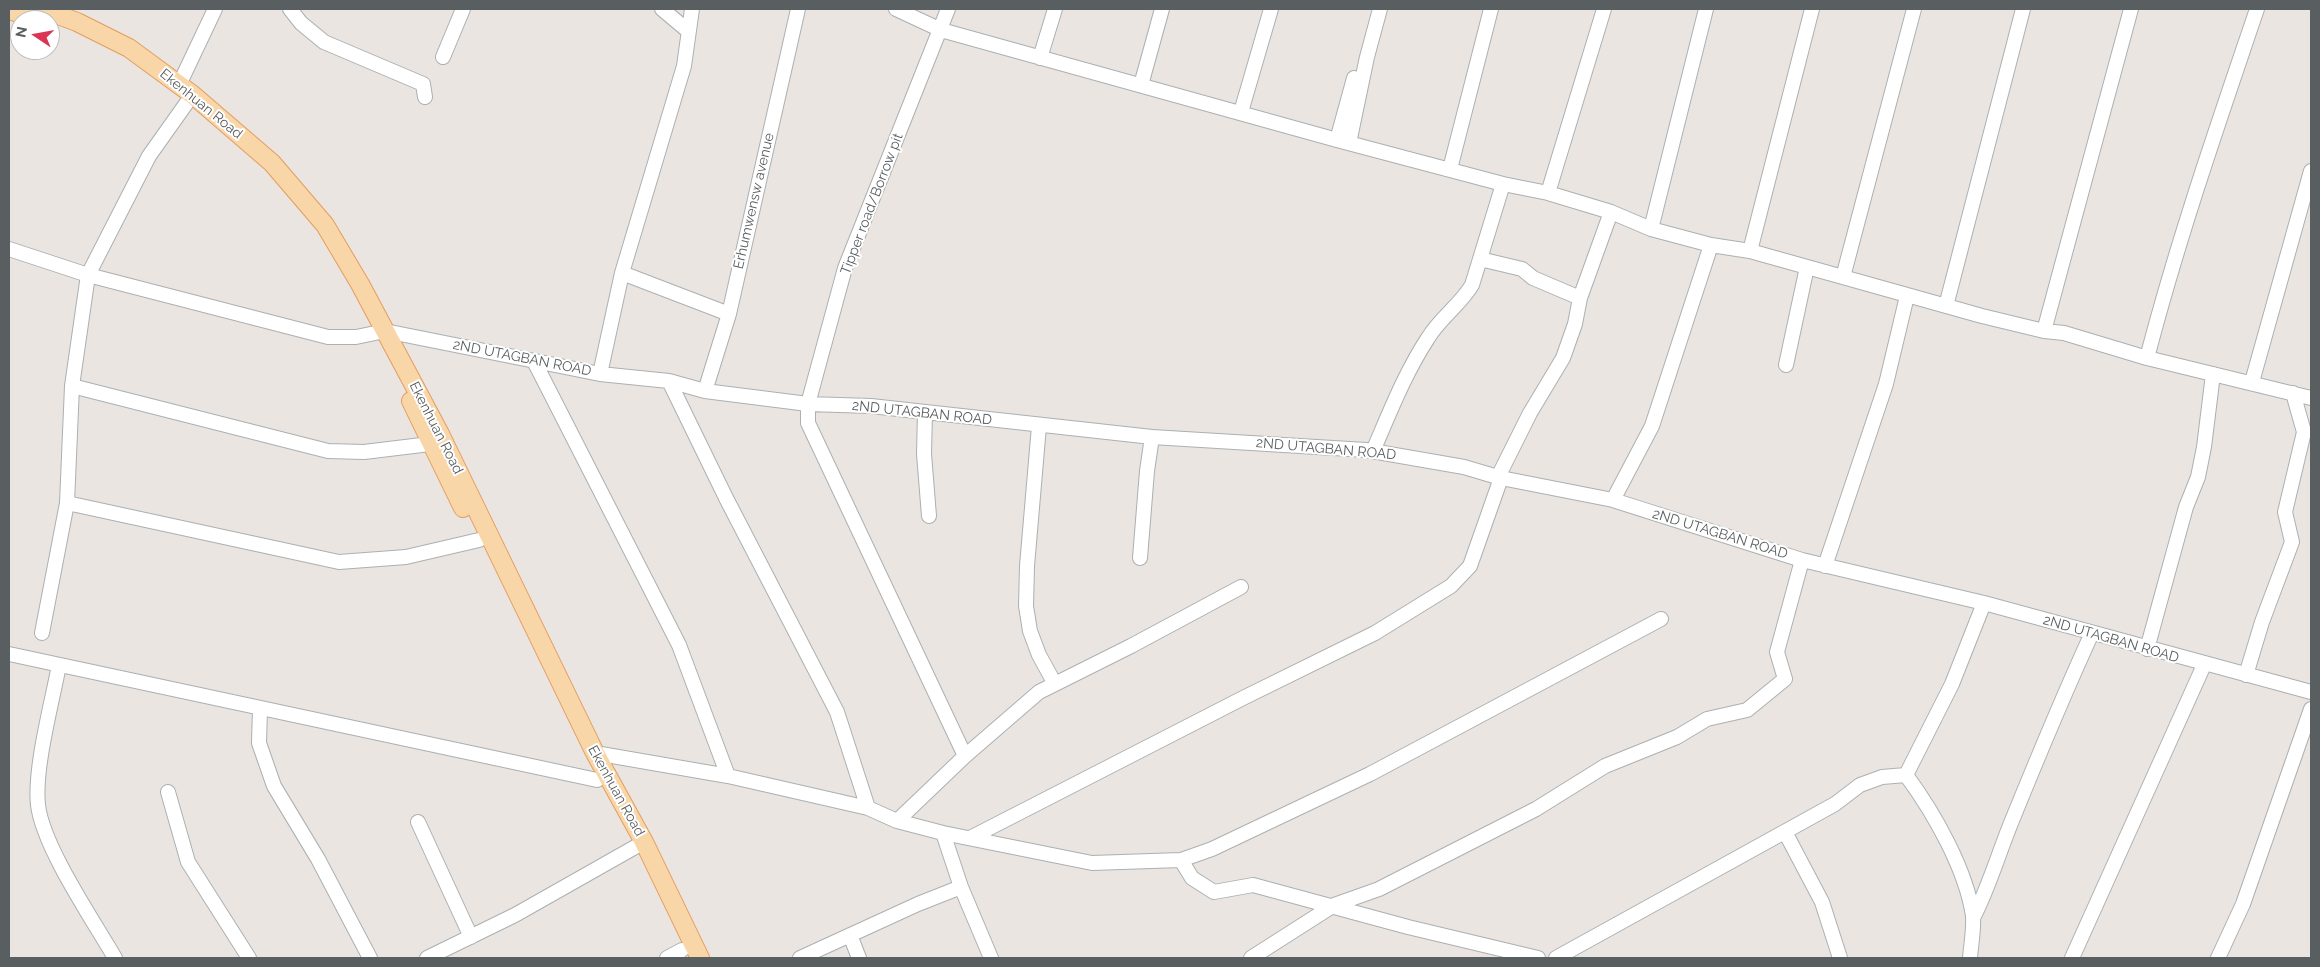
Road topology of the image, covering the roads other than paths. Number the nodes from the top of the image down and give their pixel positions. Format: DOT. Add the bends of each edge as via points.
graph roads {
  1 [pos="42,9"];
  2 [pos="215,9"];
  3 [pos="290,9"];
  4 [pos="463,9"];
  5 [pos="662,9"];
  6 [pos="692,9"];
  7 [pos="798,9"];
  8 [pos="896,9"];
  9 [pos="948,9"];
  10 [pos="1055,9"];
  11 [pos="1162,9"];
  12 [pos="1270,9"];
  13 [pos="1373,9"];
  14 [pos="1380,9"];
  15 [pos="1492,9"];
  16 [pos="1604,9"];
  17 [pos="1706,9"];
  18 [pos="1812,9"];
  19 [pos="1914,9"];
  20 [pos="2022,9"];
  21 [pos="2132,9"];
  22 [pos="2258,9"];
  23 [pos="60,26"];
  24 [pos="687,30"];
  25 [pos="941,30"];
  26 [pos="443,57"];
  27 [pos="1040,58"];
  28 [pos="179,85"];
  29 [pos="1141,85"];
  30 [pos="425,97"];
  31 [pos="188,101"];
  32 [pos="1241,112"];
  33 [pos="1343,142"];
  34 [pos="1450,169"];
  35 [pos="2311,171"];
  36 [pos="1503,184"];
  37 [pos="1548,193"];
  38 [pos="1611,212"];
  39 [pos="1651,229"];
  40 [pos="1711,245"];
  41 [pos="9,248"];
  42 [pos="1750,251"];
  43 [pos="1480,259"];
  44 [pos="1807,267"];
  45 [pos="622,273"];
  46 [pos="88,274"];
  47 [pos="1842,278"];
  48 [pos="1906,296"];
  49 [pos="1580,298"];
  50 [pos="1946,306"];
  51 [pos="729,314"];
  52 [pos="2044,331"];
  53 [pos="381,332"];
  54 [pos="2147,358"];
  55 [pos="534,361"];
  56 [pos="1786,365"];
  57 [pos="600,374"];
  58 [pos="2213,374"];
  59 [pos="669,381"];
  60 [pos="2252,382"];
  61 [pos="72,386"];
  62 [pos="705,391"];
  63 [pos="2293,393"];
  64 [pos="2311,398"];
  65 [pos="808,404"];
  66 [pos="926,412"];
  67 [pos="1039,426"];
  68 [pos="1152,437"];
  69 [pos="430,444"];
  70 [pos="1373,451"];
  71 [pos="1499,477"];
  72 [pos="1612,500"];
  73 [pos="66,503"];
  74 [pos="929,516"];
  75 [pos="480,540"];
  76 [pos="1140,558"];
  77 [pos="1802,560"];
  78 [pos="1825,566"];
  79 [pos="1241,587"];
  80 [pos="1984,603"];
  81 [pos="1661,619"];
  82 [pos="42,632"];
  83 [pos="2092,633"];
  84 [pos="2147,649"];
  85 [pos="9,654"];
  86 [pos="59,665"];
  87 [pos="2204,665"];
  88 [pos="2246,676"];
  89 [pos="1055,684"];
  90 [pos="2311,692"];
  91 [pos="260,709"];
  92 [pos="2311,710"];
  93 [pos="595,753"];
  94 [pos="965,756"];
  95 [pos="1906,775"];
  96 [pos="728,776"];
  97 [pos="597,780"];
  98 [pos="168,792"];
  99 [pos="868,808"];
  100 [pos="897,821"];
  101 [pos="418,822"];
  102 [pos="1785,832"];
  103 [pos="942,833"];
  104 [pos="970,838"];
  105 [pos="639,845"];
  106 [pos="1181,860"];
  107 [pos="961,887"];
  108 [pos="1334,905"];
  109 [pos="1973,918"];
  110 [pos="850,935"];
  111 [pos="471,937"];
  112 [pos="679,955"];
  113 [pos="115,958"];
  114 [pos="249,958"];
  115 [pos="370,958"];
  116 [pos="427,958"];
  117 [pos="700,958"];
  118 [pos="800,958"];
  119 [pos="859,958"];
  120 [pos="991,958"];
  121 [pos="1251,958"];
  122 [pos="1538,958"];
  123 [pos="1556,958"];
  124 [pos="1840,958"];
  125 [pos="1970,958"];
  126 [pos="2072,958"];
  127 [pos="2218,958"];
  1 -- 28 [label="main road, Ekenhuan Road" via="129,48"];
  2 -- 28 [label="street"];
  3 -- 30 [label="street" via="324,42 423,84"];
  4 -- 26 [label="street"];
  5 -- 24 [label="street"];
  6 -- 24 [label="street"];
  7 -- 51 [label="street, Erhumwensw avenue"];
  8 -- 25 [label="street"];
  9 -- 25 [label="street, Tipper road/Borrow pit"];
  10 -- 27 [label="street"];
  11 -- 29 [label="street"];
  12 -- 32 [label="street"];
  13 -- 33 [label="street"];
  14 -- 33 [label="street"];
  15 -- 34 [label="street"];
  16 -- 37 [label="street"];
  17 -- 39 [label="street"];
  18 -- 42 [label="street"];
  19 -- 47 [label="street"];
  20 -- 50 [label="street"];
  21 -- 52 [label="street"];
  22 -- 54 [label="street" via="2194,192"];
  23 -- 31 [label="main road, Ekenhuan Road" via="123,55"];
  24 -- 45 [label="street" via="684,66"];
  25 -- 27 [label="street"];
  25 -- 65 [label="street, Tipper road/Borrow pit" via="845,268"];
  27 -- 29 [label="street"];
  28 -- 53 [label="main road, Ekenhuan Road" via="272,162 324,225 351,268"];
  29 -- 32 [label="street" via="1222,110"];
  31 -- 46 [label="street" via="149,156"];
  31 -- 53 [label="main road, Ekenhuan Road" via="266,169 318,230"];
  32 -- 33 [label="street"];
  33 -- 34 [label="street"];
  34 -- 36 [label="street"];
  35 -- 60 [label="street"];
  36 -- 37 [label="street"];
  36 -- 43 [label="street"];
  37 -- 38 [label="street"];
  38 -- 39 [label="street"];
  38 -- 49 [label="street"];
  39 -- 40 [label="street"];
  40 -- 42 [label="street"];
  40 -- 72 [label="street" via="1652,426"];
  41 -- 46 [label="street"];
  42 -- 44 [label="street"];
  43 -- 49 [label="street" via="1522,269 1533,278"];
  43 -- 70 [label="street" via="1464,298 1429,335 1406,374"];
  44 -- 47 [label="street"];
  44 -- 56 [label="street"];
  45 -- 51 [label="street"];
  45 -- 57 [label="street"];
  46 -- 53 [label="street" via="328,337 356,337"];
  46 -- 61 [label="street"];
  47 -- 48 [label="street"];
  48 -- 50 [label="street"];
  48 -- 78 [label="street" via="1886,384"];
  49 -- 71 [label="street" via="1563,358 1530,413"];
  50 -- 52 [label="street"];
  51 -- 62 [label="street, Erhumwensw avenue"];
  52 -- 54 [label="street" via="2064,333"];
  53 -- 55 [label="street, 2ND UTAGBAN ROAD"];
  53 -- 69 [label="main road, Ekenhuan Road"];
  53 -- 93 [label="main road, Ekenhuan Road" via="440,434"];
  54 -- 58 [label="street"];
  55 -- 57 [label="street, 2ND UTAGBAN ROAD"];
  55 -- 96 [label="street" via="679,645"];
  57 -- 59 [label="street, 2ND UTAGBAN ROAD"];
  58 -- 60 [label="street"];
  58 -- 84 [label="street" via="2198,477 2186,506"];
  59 -- 62 [label="street, 2ND UTAGBAN ROAD"];
  59 -- 99 [label="street" via="837,712"];
  60 -- 63 [label="street"];
  61 -- 69 [label="street" via="328,451 364,452"];
  61 -- 73 [label="street"];
  62 -- 65 [label="street, 2ND UTAGBAN ROAD"];
  63 -- 64 [label="street"];
  63 -- 88 [label="street" via="2304,432 2285,512 2292,542"];
  65 -- 66 [label="street, 2ND UTAGBAN ROAD"];
  65 -- 94 [label="street" via="808,422"];
  66 -- 67 [label="street, 2ND UTAGBAN ROAD"];
  66 -- 74 [label="street" via="924,454"];
  67 -- 68 [label="street, 2ND UTAGBAN ROAD"];
  67 -- 89 [label="street" via="1026,606 1030,631"];
  68 -- 70 [label="street, 2ND UTAGBAN ROAD"];
  68 -- 76 [label="street"];
  69 -- 75 [label="main road, Ekenhuan Road"];
  70 -- 71 [label="street, 2ND UTAGBAN ROAD" via="1464,467"];
  71 -- 72 [label="street, 2ND UTAGBAN ROAD"];
  71 -- 104 [label="street" via="1470,566 1451,586 1375,633"];
  72 -- 77 [label="street, 2ND UTAGBAN ROAD"];
  73 -- 75 [label="street" via="339,562 406,557"];
  73 -- 82 [label="street"];
  75 -- 97 [label="main road, Ekenhuan Road"];
  77 -- 78 [label="street, 2ND UTAGBAN ROAD"];
  77 -- 108 [label="street" via="1777,652 1785,679 1747,710 1707,719 1677,737 1606,766 1528,813 1379,889"];
  78 -- 80 [label="street, 2ND UTAGBAN ROAD"];
  79 -- 89 [label="street"];
  80 -- 83 [label="street, 2ND UTAGBAN ROAD"];
  80 -- 95 [label="street" via="1952,684"];
  81 -- 106 [label="street" via="1370,774 1212,849"];
  83 -- 84 [label="street, 2ND UTAGBAN ROAD"];
  83 -- 109 [label="street" via="2055,713 1988,889"];
  84 -- 87 [label="street, 2ND UTAGBAN ROAD"];
  85 -- 86 [label="street"];
  86 -- 91 [label="street"];
  86 -- 113 [label="street" via="40,768 38,805 45,831 66,874"];
  87 -- 88 [label="street, 2ND UTAGBAN ROAD"];
  87 -- 126 [label="street"];
  88 -- 90 [label="street, 2ND UTAGBAN ROAD"];
  89 -- 94 [label="street" via="1039,692"];
  91 -- 97 [label="street"];
  91 -- 115 [label="street" via="259,743 274,786 318,859"];
  92 -- 127 [label="street" via="2243,904"];
  93 -- 96 [label="street"];
  93 -- 105 [label="main road, Ekenhuan Road"];
  94 -- 100 [label="street"];
  95 -- 102 [label="street" via="1882,776 1860,785 1835,804"];
  95 -- 109 [label="street" via="1930,807 1967,887"];
  96 -- 99 [label="street"];
  97 -- 105 [label="main road, Ekenhuan Road"];
  98 -- 114 [label="street" via="188,862"];
  99 -- 100 [label="street"];
  100 -- 103 [label="street"];
  101 -- 111 [label="street"];
  102 -- 123 [label="street"];
  102 -- 124 [label="street" via="1822,902"];
  103 -- 104 [label="street"];
  103 -- 107 [label="street"];
  104 -- 106 [label="street" via="1092,863"];
  105 -- 111 [label="street"];
  105 -- 112 [label="main road, Ekenhuan Road"];
  105 -- 117 [label="main road, Ekenhuan Road"];
  106 -- 108 [label="street" via="1192,878 1214,892 1253,885"];
  107 -- 110 [label="street"];
  107 -- 120 [label="street"];
  108 -- 121 [label="street"];
  108 -- 122 [label="street" via="1408,927"];
  109 -- 125 [label="street"];
  110 -- 118 [label="street"];
  110 -- 119 [label="street"];
  111 -- 116 [label="street"];
}
